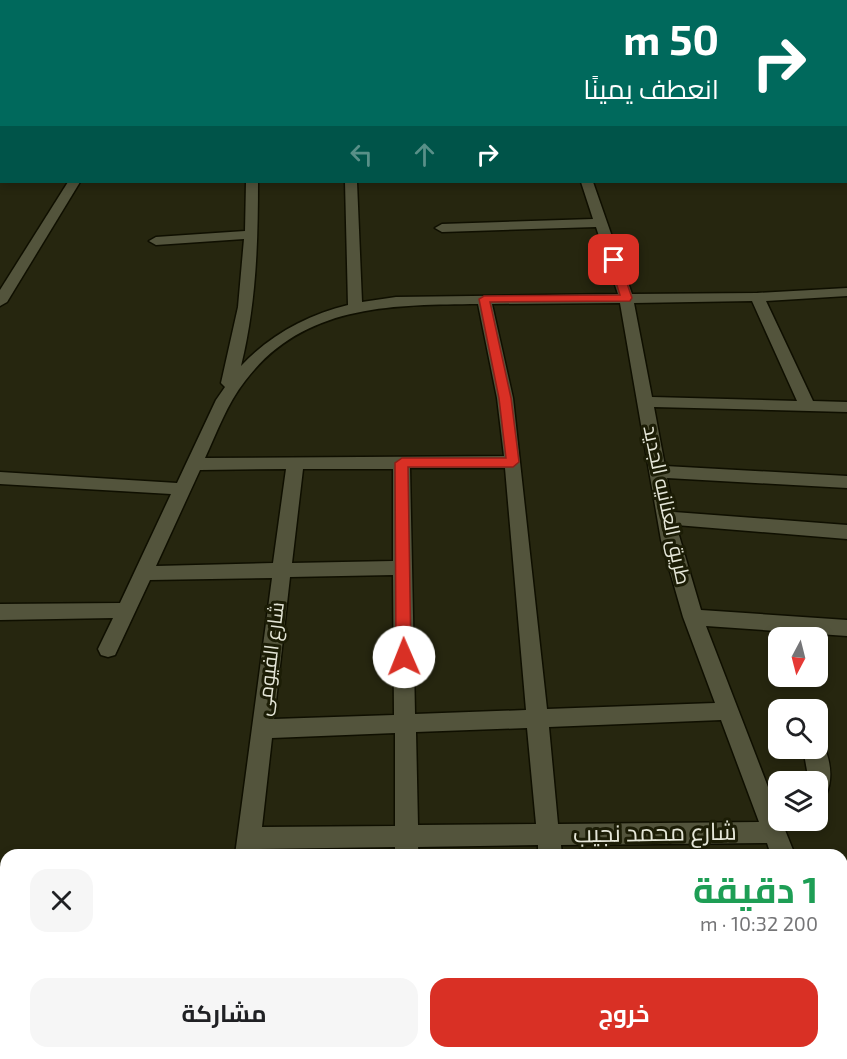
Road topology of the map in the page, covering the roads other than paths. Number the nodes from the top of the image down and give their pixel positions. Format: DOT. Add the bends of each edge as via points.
graph roads {
  1 [pos="74,183"];
  2 [pos="252,183"];
  3 [pos="351,183"];
  4 [pos="587,183"];
  5 [pos="602,223"];
  6 [pos="442,228"];
  7 [pos="252,235"];
  8 [pos="156,241"];
  9 [pos="847,292"];
  10 [pos="757,297"];
  11 [pos="626,298"];
  12 [pos="484,299"];
  13 [pos="0,302"];
  14 [pos="355,308"];
  15 [pos="224,400"];
  16 [pos="645,402"];
  17 [pos="807,406"];
  18 [pos="847,407"];
  19 [pos="513,462"];
  20 [pos="295,463"];
  21 [pos="402,463"];
  22 [pos="194,464"];
  23 [pos="657,471"];
  24 [pos="0,478"];
  25 [pos="847,483"];
  26 [pos="182,489"];
  27 [pos="666,518"];
  28 [pos="847,532"];
  29 [pos="402,568"];
  30 [pos="281,570"];
  31 [pos="144,573"];
  32 [pos="126,610"];
  33 [pos="0,612"];
  34 [pos="693,617"];
  35 [pos="847,628"];
  36 [pos="108,650"];
  37 [pos="728,711"];
  38 [pos="537,718"];
  39 [pos="404,724"];
  40 [pos="262,729"];
  41 [pos="768,796"];
  42 [pos="774,832"];
  43 [pos="549,845"];
  44 [pos="406,846"];
  45 [pos="248,847"];
  46 [pos="781,849"];
  1 -- 13 [label="street"];
  2 -- 7 [label="street"];
  3 -- 14 [label="street"];
  4 -- 5 [label="street, طريق العنانيه الجديد"];
  5 -- 6 [label="street"];
  5 -- 11 [label="street, طريق العنانيه الجديد"];
  7 -- 8 [label="street"];
  7 -- 15 [label="street" via="249,292"];
  9 -- 10 [label="street"];
  10 -- 11 [label="street"];
  10 -- 17 [label="street"];
  11 -- 12 [label="street"];
  11 -- 16 [label="street, طريق العنانيه الجديد"];
  12 -- 14 [label="street" via="396,301"];
  12 -- 19 [label="street" via="505,398"];
  14 -- 15 [label="street" via="308,324 274,342 236,378"];
  15 -- 22 [label="street"];
  16 -- 17 [label="street"];
  16 -- 23 [label="street, طريق العنانيه الجديد"];
  17 -- 18 [label="street"];
  19 -- 21 [label="street"];
  19 -- 38 [label="street"];
  20 -- 21 [label="street"];
  20 -- 22 [label="street"];
  20 -- 30 [label="street, شارع الفيومى"];
  21 -- 29 [label="street"];
  22 -- 26 [label="street"];
  23 -- 25 [label="street"];
  23 -- 27 [label="street, طريق العنانيه الجديد"];
  24 -- 26 [label="street"];
  26 -- 31 [label="street"];
  27 -- 28 [label="street"];
  27 -- 34 [label="street, طريق العنانيه الجديد"];
  29 -- 30 [label="street"];
  29 -- 39 [label="street"];
  30 -- 31 [label="street"];
  30 -- 40 [label="street, شارع الفيومى"];
  31 -- 32 [label="street"];
  32 -- 33 [label="street"];
  32 -- 36 [label="street"];
  34 -- 35 [label="street"];
  34 -- 37 [label="street, طريق العنانيه الجديد"];
  37 -- 38 [label="street"];
  37 -- 41 [label="street, طريق العنانيه الجديد"];
  38 -- 39 [label="street"];
  38 -- 43 [label="street"];
  39 -- 40 [label="street"];
  39 -- 44 [label="street"];
  40 -- 45 [label="street, شارع الفيومى"];
  42 -- 43 [label="street, شارع محمد نجيب"];
  42 -- 46 [label="street, طريق العنانيه الجديد"];
  43 -- 44 [label="street, شارع محمد نجيب"];
  44 -- 45 [label="street, شارع محمد نجيب"];
}
